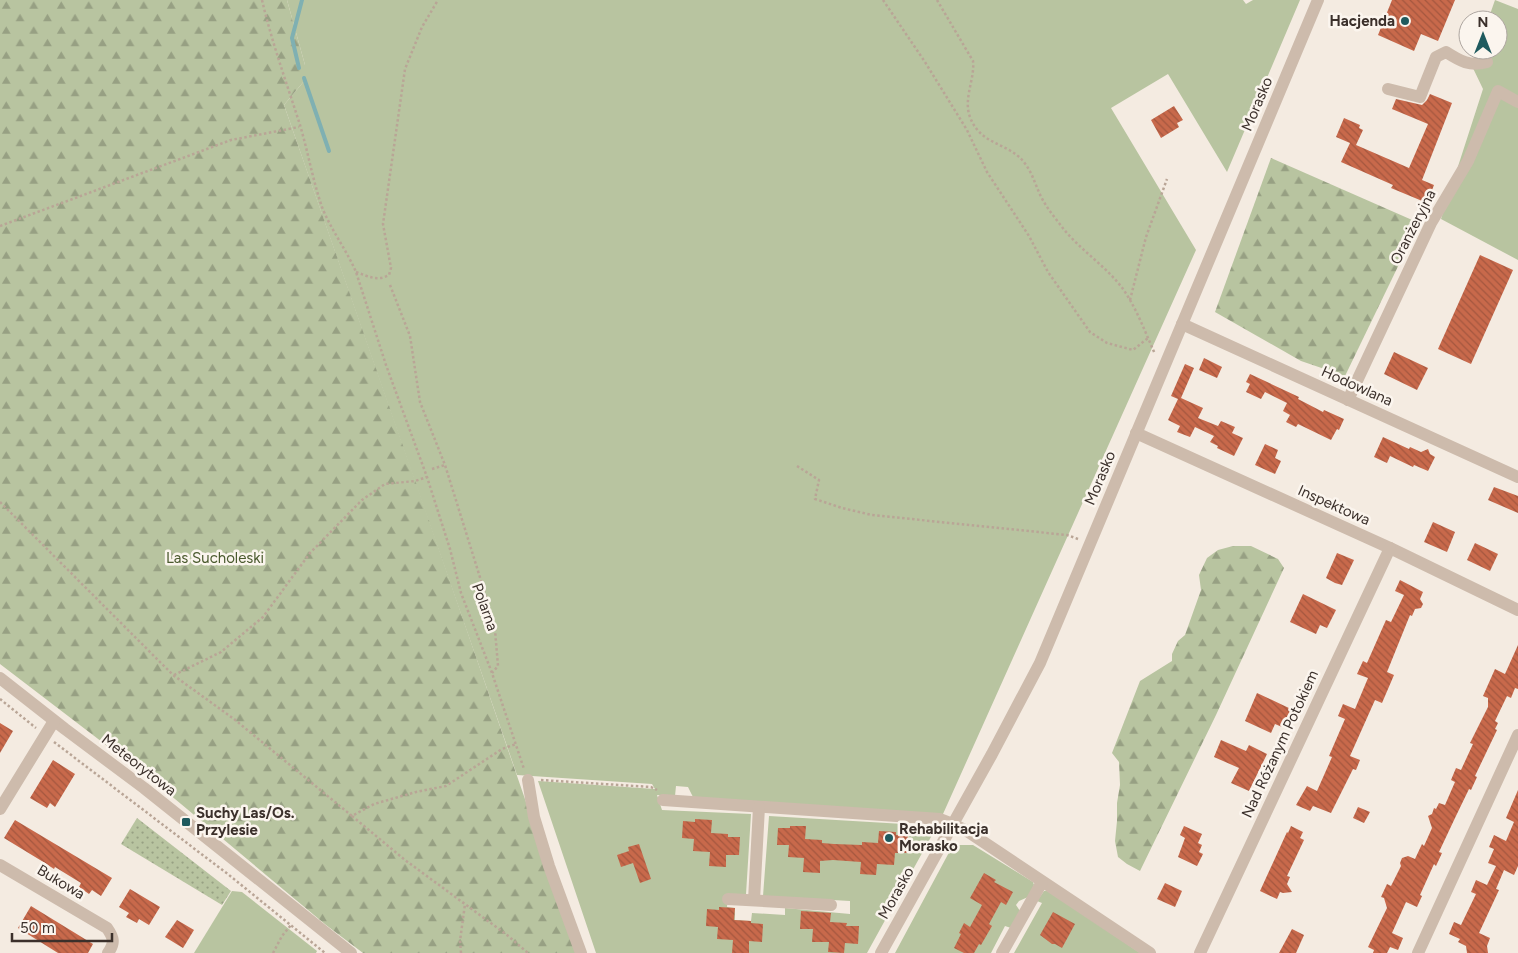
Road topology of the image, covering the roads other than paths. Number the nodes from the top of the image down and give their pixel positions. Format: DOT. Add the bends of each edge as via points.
graph roads {
  1 [pos="1318,0"];
  2 [pos="1487,62"];
  3 [pos="1388,89"];
  4 [pos="1518,102"];
  5 [pos="1182,324"];
  6 [pos="1348,400"];
  7 [pos="1136,433"];
  8 [pos="1518,477"];
  9 [pos="1390,548"];
  10 [pos="1518,610"];
  11 [pos="0,678"];
  12 [pos="54,721"];
  13 [pos="1518,735"];
  14 [pos="528,780"];
  15 [pos="662,800"];
  16 [pos="759,807"];
  17 [pos="0,810"];
  18 [pos="953,824"];
  19 [pos="0,865"];
  20 [pos="1042,882"];
  21 [pos="728,899"];
  22 [pos="754,900"];
  23 [pos="831,905"];
  24 [pos="108,953"];
  25 [pos="352,953"];
  26 [pos="581,953"];
  27 [pos="881,953"];
  28 [pos="1002,953"];
  29 [pos="1150,953"];
  30 [pos="1200,953"];
  31 [pos="1418,953"];
  1 -- 5 [label="street, Morasko"];
  2 -- 3 [label="street" via="1464,63 1446,52 1436,57 1420,97"];
  4 -- 6 [label="street, Oranżeryjna" via="1498,91 1468,161 1431,223"];
  5 -- 6 [label="street, Hodowlana"];
  5 -- 7 [label="street, Morasko"];
  6 -- 8 [label="street, Hodowlana"];
  7 -- 9 [label="street, Inspektowa"];
  7 -- 18 [label="street, Morasko" via="1040,663"];
  9 -- 10 [label="street, Inspektowa"];
  9 -- 30 [label="street, Nad Różanym Potokiem"];
  11 -- 12 [label="street, Meteorytowa"];
  12 -- 17 [label="street"];
  12 -- 25 [label="street, Meteorytowa"];
  13 -- 31 [label="street"];
  14 -- 26 [label="street" via="534,817"];
  15 -- 16 [label="street"];
  16 -- 18 [label="street" via="940,819"];
  16 -- 22 [label="street"];
  18 -- 20 [label="street"];
  18 -- 27 [label="street, Morasko"];
  19 -- 24 [label="street, Bukowa" via="108,928 114,938"];
  20 -- 28 [label="street"];
  20 -- 29 [label="street"];
  21 -- 22 [label="street"];
  22 -- 23 [label="street"];
}
